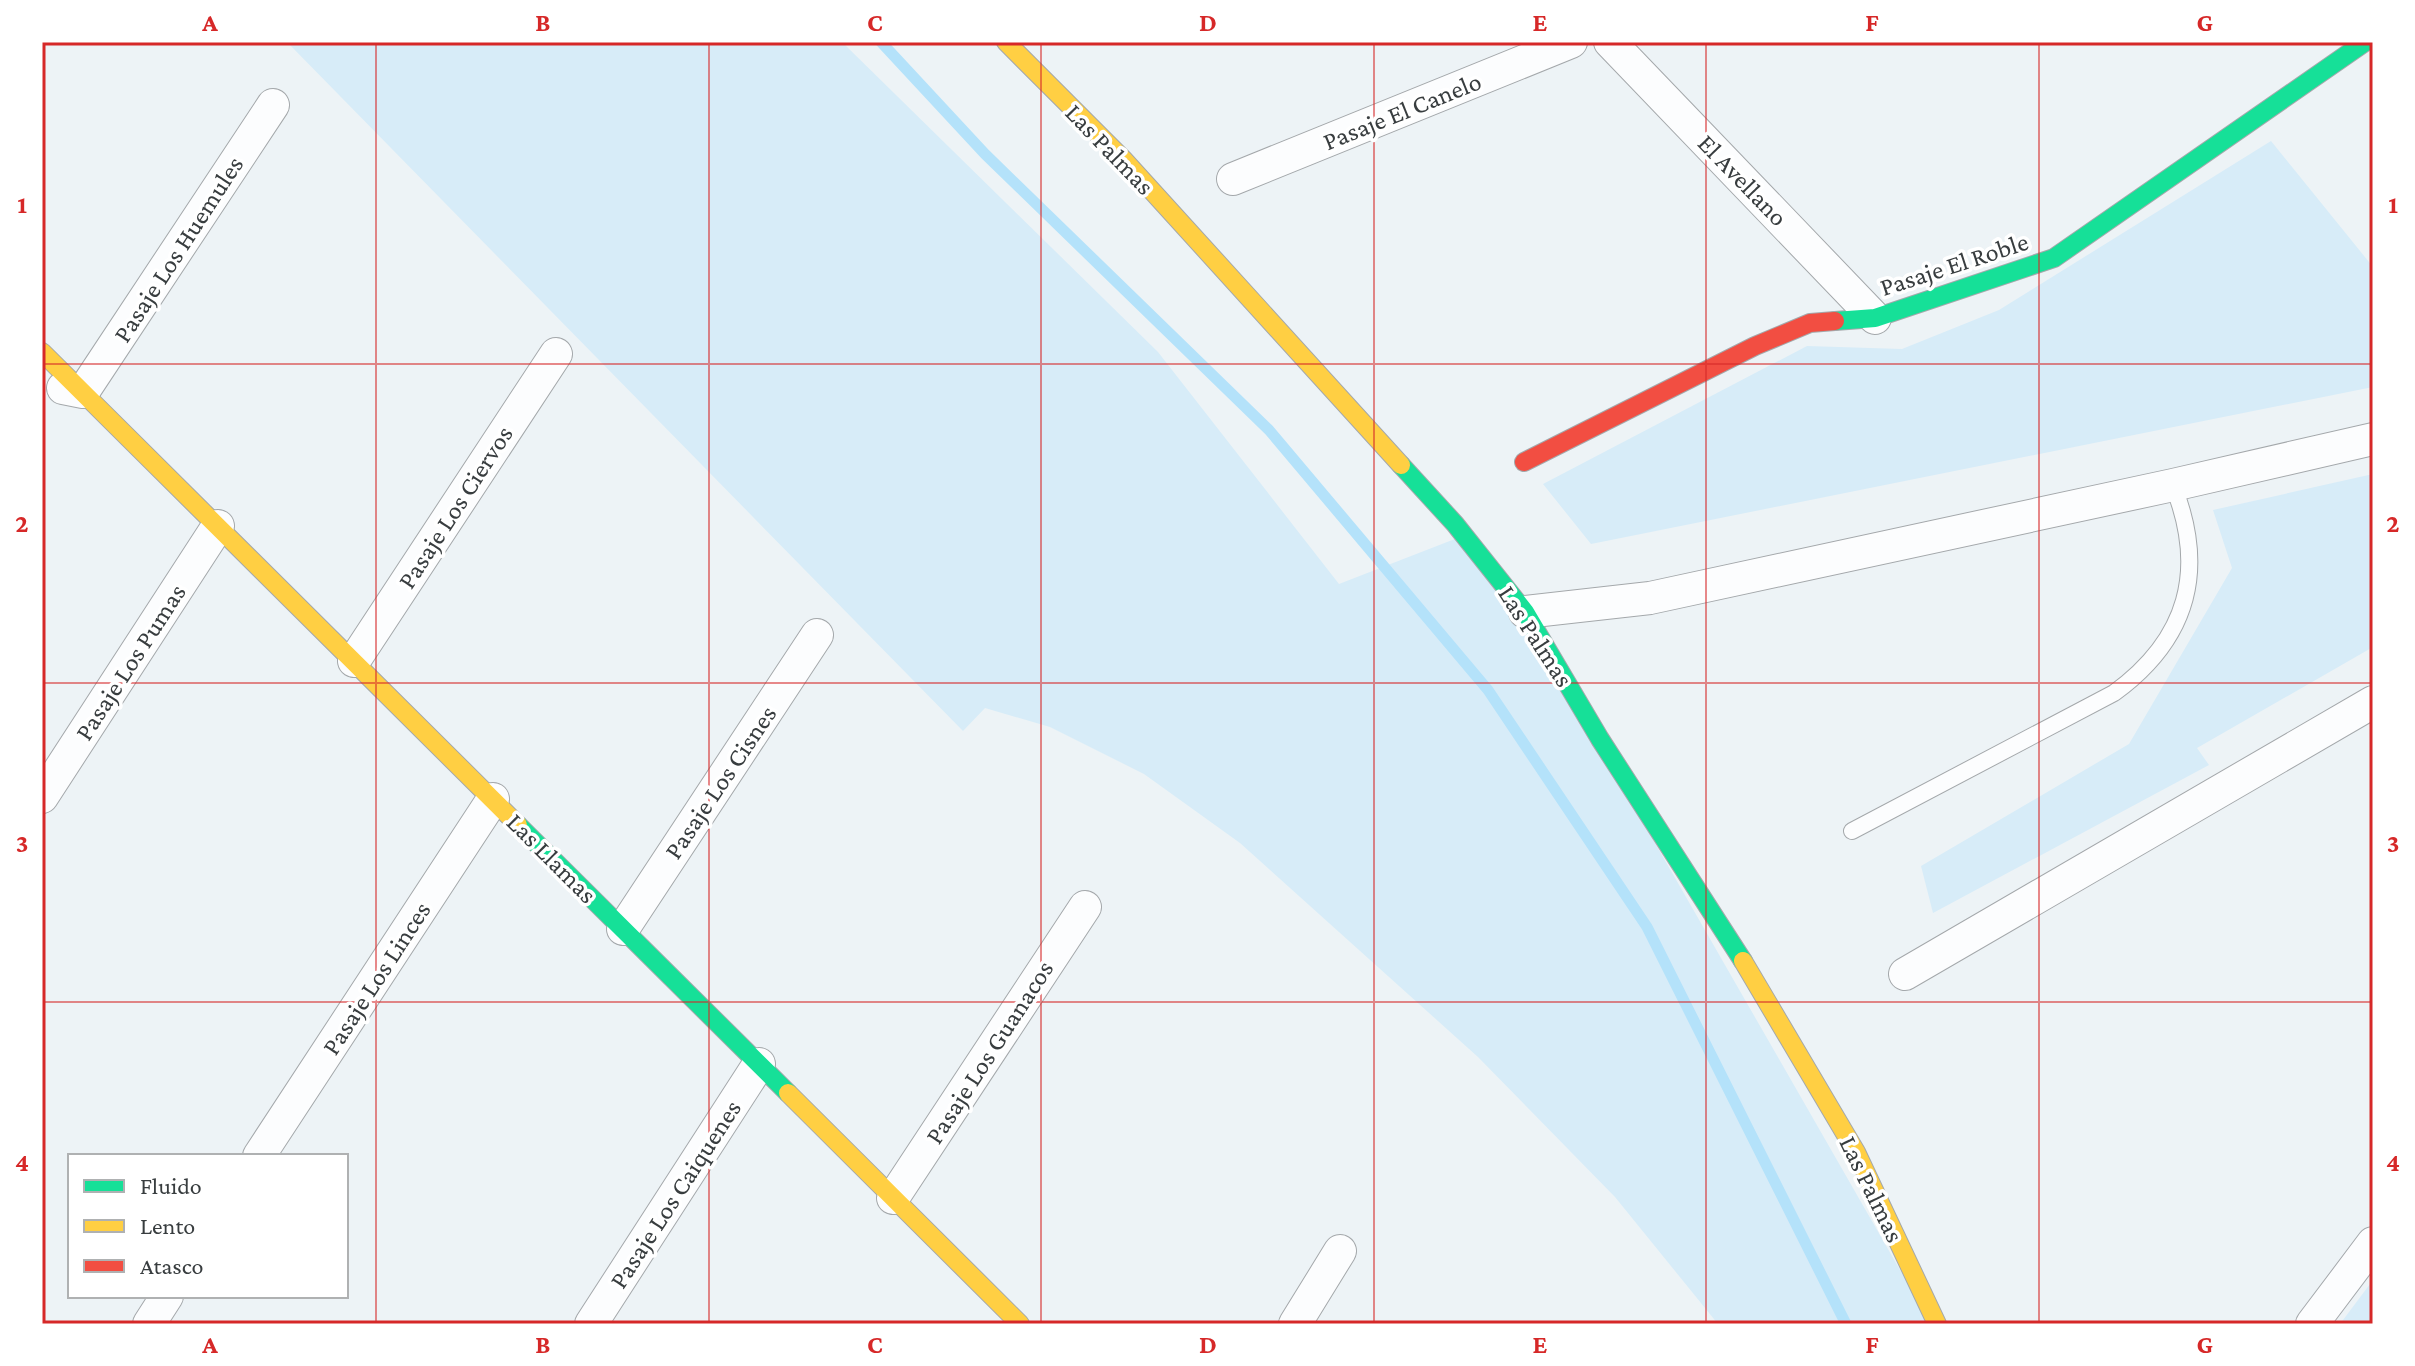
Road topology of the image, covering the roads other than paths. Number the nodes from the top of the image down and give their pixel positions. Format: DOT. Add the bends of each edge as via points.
graph roads {
  1 [pos="1006,42"];
  2 [pos="1571,42"];
  3 [pos="1610,42"];
  4 [pos="2365,42"];
  5 [pos="273,105"];
  6 [pos="1233,179"];
  7 [pos="1875,318"];
  8 [pos="42,352"];
  9 [pos="556,354"];
  10 [pos="42,383"];
  11 [pos="83,392"];
  12 [pos="2373,439"];
  13 [pos="1524,462"];
  14 [pos="2173,485"];
  15 [pos="218,526"];
  16 [pos="1525,612"];
  17 [pos="817,635"];
  18 [pos="354,661"];
  19 [pos="2373,702"];
  20 [pos="42,797"];
  21 [pos="493,799"];
  22 [pos="1852,831"];
  23 [pos="1085,907"];
  24 [pos="623,929"];
  25 [pos="1905,974"];
  26 [pos="759,1064"];
  27 [pos="260,1154"];
  28 [pos="893,1198"];
  29 [pos="2373,1243"];
  30 [pos="1340,1251"];
  31 [pos="166,1298"];
  32 [pos="149,1324"];
  33 [pos="591,1324"];
  34 [pos="1020,1324"];
  35 [pos="1295,1324"];
  36 [pos="1937,1324"];
  37 [pos="2312,1324"];
  1 -- 16 [label="street, Las Palmas" via="1123,159 1455,524"];
  2 -- 6 [label="street, Pasaje El Canelo"];
  3 -- 7 [label="street, El Avellano"];
  4 -- 7 [label="street, Pasaje El Roble" via="2054,258"];
  5 -- 11 [label="street, Pasaje Los Huemules"];
  7 -- 13 [label="street, Pasaje El Roble" via="1810,323"];
  8 -- 11 [label="street, Las Llamas"];
  9 -- 18 [label="street, Pasaje Los Ciervos"];
  10 -- 11 [label="street"];
  11 -- 15 [label="street, Las Llamas"];
  12 -- 14 [label="street"];
  14 -- 16 [label="street" via="1650,598"];
  14 -- 22 [label="lane" via="2186,524 2190,564 2179,616 2152,660 2114,693"];
  15 -- 18 [label="street, Las Llamas"];
  15 -- 20 [label="street, Pasaje Los Pumas"];
  16 -- 36 [label="street, Las Palmas" via="1848,1139"];
  17 -- 24 [label="street, Pasaje Los Cisnes"];
  18 -- 21 [label="street, Las Llamas"];
  19 -- 25 [label="street"];
  21 -- 24 [label="street, Las Llamas"];
  21 -- 27 [label="street, Pasaje Los Linces"];
  23 -- 28 [label="street, Pasaje Los Guanacos"];
  24 -- 26 [label="street, Las Llamas"];
  26 -- 28 [label="street, Las Llamas"];
  26 -- 33 [label="street, Pasaje Los Caiquenes"];
  28 -- 34 [label="street, Las Llamas"];
  29 -- 37 [label="street"];
  30 -- 35 [label="street"];
  31 -- 32 [label="street"];
}
